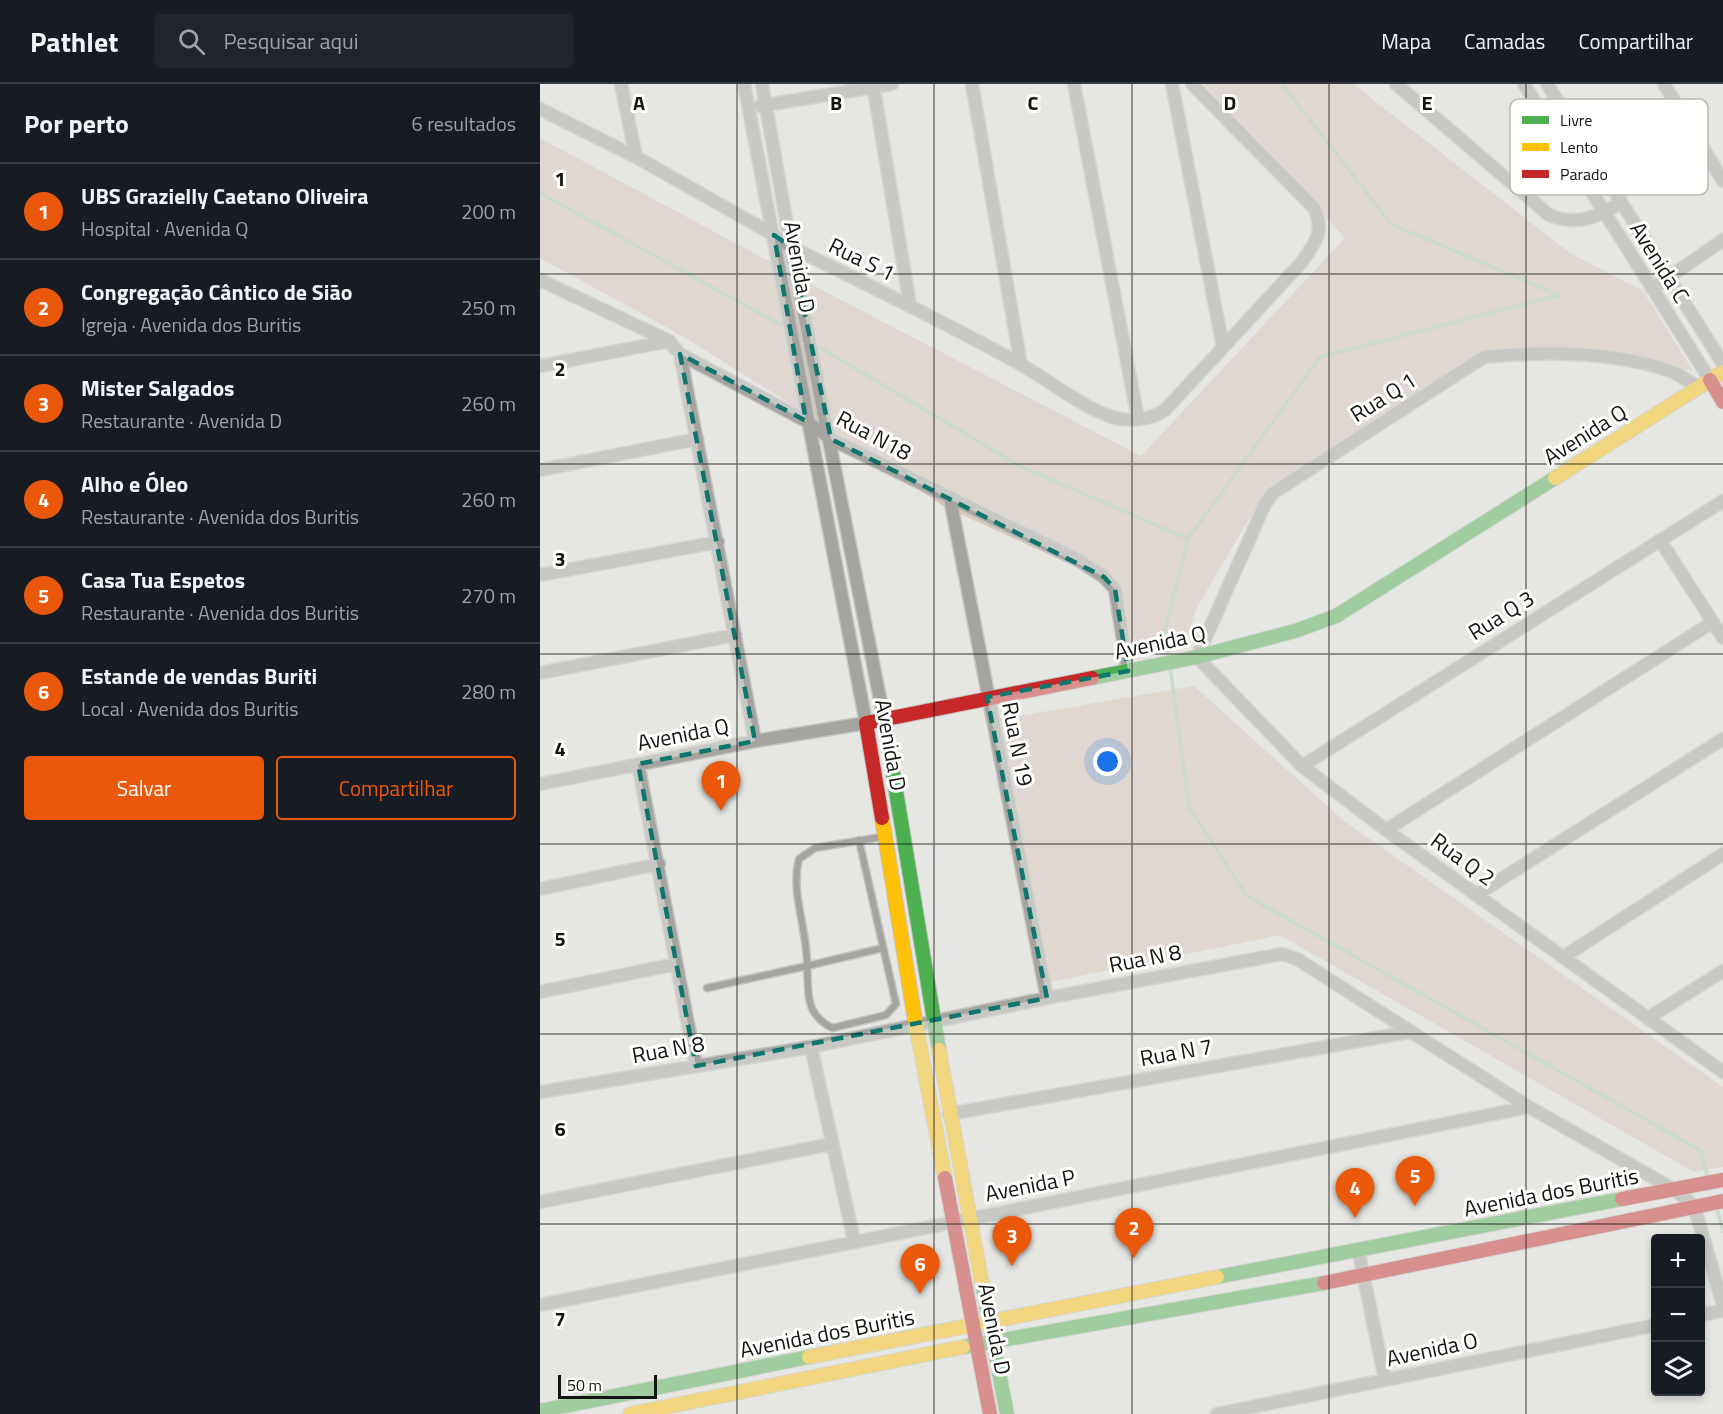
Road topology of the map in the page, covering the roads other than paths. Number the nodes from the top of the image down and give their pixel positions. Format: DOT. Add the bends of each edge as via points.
graph roads {
  1 [pos="621,84"];
  2 [pos="744,84"];
  3 [pos="762,84"];
  4 [pos="892,84"];
  5 [pos="972,84"];
  6 [pos="1074,84"];
  7 [pos="1172,84"];
  8 [pos="1192,84"];
  9 [pos="1396,84"];
  10 [pos="1524,84"];
  11 [pos="1546,84"];
  12 [pos="1664,84"];
  13 [pos="873,86"];
  14 [pos="1533,99"];
  15 [pos="1556,99"];
  16 [pos="1673,99"];
  17 [pos="766,105"];
  18 [pos="748,107"];
  19 [pos="540,109"];
  20 [pos="636,157"];
  21 [pos="1708,157"];
  22 [pos="1510,182"];
  23 [pos="1723,182"];
  24 [pos="1526,195"];
  25 [pos="1593,195"];
  26 [pos="1617,195"];
  27 [pos="1621,202"];
  28 [pos="1605,214"];
  29 [pos="774,235"];
  30 [pos="1723,240"];
  31 [pos="791,248"];
  32 [pos="1669,277"];
  33 [pos="540,280"];
  34 [pos="1652,289"];
  35 [pos="910,305"];
  36 [pos="669,340"];
  37 [pos="1223,347"];
  38 [pos="680,354"];
  39 [pos="1723,364"];
  40 [pos="1021,365"];
  41 [pos="540,366"];
  42 [pos="1723,372"];
  43 [pos="1704,383"];
  44 [pos="1723,402"];
  45 [pos="1138,419"];
  46 [pos="806,421"];
  47 [pos="697,439"];
  48 [pos="831,439"];
  49 [pos="540,470"];
  50 [pos="950,498"];
  51 [pos="1723,501"];
  52 [pos="1660,540"];
  53 [pos="718,542"];
  54 [pos="540,575"];
  55 [pos="1713,622"];
  56 [pos="735,635"];
  57 [pos="1723,638"];
  58 [pos="1197,657"];
  59 [pos="1128,670"];
  60 [pos="540,673"];
  61 [pos="987,697"];
  62 [pos="884,719"];
  63 [pos="866,723"];
  64 [pos="1723,739"];
  65 [pos="755,741"];
  66 [pos="638,764"];
  67 [pos="1302,766"];
  68 [pos="540,784"];
  69 [pos="1386,830"];
  70 [pos="885,836"];
  71 [pos="859,840"];
  72 [pos="1723,854"];
  73 [pos="659,864"];
  74 [pos="540,889"];
  75 [pos="1476,895"];
  76 [pos="883,948"];
  77 [pos="1563,957"];
  78 [pos="676,964"];
  79 [pos="807,966"];
  80 [pos="1723,971"];
  81 [pos="707,988"];
  82 [pos="540,992"];
  83 [pos="1047,998"];
  84 [pos="1648,1018"];
  85 [pos="935,1021"];
  86 [pos="916,1026"];
  87 [pos="1409,1032"];
  88 [pos="811,1047"];
  89 [pos="696,1066"];
  90 [pos="1723,1072"];
  91 [pos="540,1092"];
  92 [pos="1528,1107"];
  93 [pos="950,1114"];
  94 [pos="831,1144"];
  95 [pos="1721,1181"];
  96 [pos="1675,1190"];
  97 [pos="1723,1201"];
  98 [pos="540,1202"];
  99 [pos="1700,1205"];
  100 [pos="972,1218"];
  101 [pos="953,1222"];
  102 [pos="854,1240"];
  103 [pos="1358,1249"];
  104 [pos="1364,1276"];
  105 [pos="540,1305"];
  106 [pos="1723,1305"];
  107 [pos="1723,1311"];
  108 [pos="1705,1314"];
  109 [pos="990,1320"];
  110 [pos="973,1326"];
  111 [pos="1651,1326"];
  112 [pos="994,1343"];
  113 [pos="976,1344"];
  114 [pos="1385,1380"];
  115 [pos="540,1411"];
  116 [pos="630,1414"];
  117 [pos="990,1414"];
  118 [pos="1007,1414"];
  119 [pos="1217,1414"];
  1 -- 20 [label="street"];
  2 -- 18 [label="street, Avenida D"];
  3 -- 17 [label="street, Avenida D"];
  4 -- 13 [label="street"];
  5 -- 40 [label="street"];
  6 -- 45 [label="street"];
  7 -- 37 [label="street"];
  8 -- 37 [label="street" via="1314,208 1321,230 1300,263"];
  9 -- 22 [label="street"];
  10 -- 14 [label="street, Avenida C"];
  11 -- 15 [label="street, Avenida C"];
  12 -- 16 [label="street"];
  13 -- 17 [label="street"];
  13 -- 35 [label="street"];
  17 -- 18 [label="street"];
  17 -- 31 [label="street, Avenida D"];
  18 -- 29 [label="street, Avenida D"];
  19 -- 20 [label="street, Rua S 1"];
  20 -- 29 [label="street, Rua S 1"];
  21 -- 23 [label="street"];
  24 -- 28 [label="street" via="1549,215 1566,222"];
  25 -- 28 [label="street, Avenida C"];
  26 -- 27 [label="street, Avenida C"];
  27 -- 28 [label="street"];
  27 -- 32 [label="street, Avenida C"];
  28 -- 34 [label="street, Avenida C"];
  29 -- 31 [label="street, Rua S 1"];
  29 -- 46 [label="street, Avenida D"];
  30 -- 32 [label="street"];
  31 -- 35 [label="street, Rua S 1"];
  31 -- 48 [label="street, Avenida D"];
  32 -- 34 [label="street"];
  32 -- 39 [label="street, Avenida C"];
  33 -- 36 [label="street, Rua N18"];
  34 -- 43 [label="street, Avenida C"];
  35 -- 40 [label="street, Rua S 1"];
  36 -- 38 [label="street, Rua N18"];
  36 -- 41 [label="street"];
  37 -- 45 [label="street" via="1165,410"];
  38 -- 46 [label="street, Rua N18"];
  38 -- 47 [label="street"];
  40 -- 45 [label="street, Rua S 1" via="1106,414"];
  42 -- 43 [label="street, Avenida Q"];
  43 -- 44 [label="street, Avenida C"];
  43 -- 58 [label="street, Avenida Q" via="1336,616"];
  43 -- 58 [label="street, Rua Q 1" via="1615,359 1524,353 1484,357 1273,493"];
  46 -- 48 [label="street, Rua N18"];
  46 -- 63 [label="street, Avenida D"];
  47 -- 49 [label="street"];
  47 -- 53 [label="street"];
  48 -- 50 [label="street, Rua N18"];
  48 -- 62 [label="street, Avenida D"];
  50 -- 59 [label="street, Rua N18" via="1080,561 1108,580 1114,589"];
  50 -- 61 [label="street, Rua N 19"];
  51 -- 52 [label="street, Rua Q 3"];
  52 -- 55 [label="street"];
  52 -- 67 [label="street, Rua Q 3"];
  53 -- 54 [label="street"];
  53 -- 56 [label="street"];
  55 -- 57 [label="street"];
  55 -- 69 [label="street"];
  56 -- 60 [label="street"];
  56 -- 65 [label="street"];
  58 -- 59 [label="street, Avenida Q"];
  58 -- 67 [label="street, Rua Q 2"];
  59 -- 61 [label="street, Avenida Q"];
  61 -- 62 [label="street, Avenida Q"];
  61 -- 83 [label="street, Rua N 19"];
  62 -- 63 [label="street, Avenida Q"];
  62 -- 85 [label="street, Avenida D"];
  63 -- 65 [label="street, Avenida Q"];
  63 -- 70 [label="street, Avenida D"];
  64 -- 75 [label="street"];
  65 -- 66 [label="street, Avenida Q"];
  66 -- 68 [label="street, Avenida Q"];
  66 -- 73 [label="street"];
  67 -- 69 [label="street, Rua Q 2"];
  69 -- 75 [label="street, Rua Q 2"];
  70 -- 71 [label="lane"];
  70 -- 86 [label="street, Avenida D"];
  71 -- 76 [label="lane"];
  71 -- 79 [label="lane" via="815,848 799,859 795,873"];
  72 -- 77 [label="street"];
  73 -- 74 [label="street"];
  73 -- 78 [label="street"];
  75 -- 77 [label="street, Rua Q 2"];
  76 -- 79 [label="lane"];
  76 -- 79 [label="lane" via="894,1009 886,1015 832,1028 817,1020 810,1009"];
  77 -- 84 [label="street, Rua Q 2"];
  78 -- 82 [label="street"];
  78 -- 89 [label="street"];
  79 -- 81 [label="lane"];
  80 -- 84 [label="street"];
  83 -- 85 [label="street, Rua N 8"];
  83 -- 87 [label="street, Rua N 8" via="1282,954 1297,959"];
  84 -- 90 [label="street, Rua Q 2"];
  85 -- 86 [label="street, Rua N 8"];
  85 -- 93 [label="street, Avenida D"];
  86 -- 88 [label="street, Rua N 8"];
  86 -- 101 [label="street, Avenida D"];
  87 -- 92 [label="street, Rua N 8"];
  87 -- 93 [label="street, Rua N 7"];
  88 -- 89 [label="street, Rua N 8"];
  88 -- 94 [label="street"];
  89 -- 91 [label="street, Rua N 8"];
  92 -- 96 [label="street, Rua N 8"];
  92 -- 100 [label="street, Avenida P"];
  93 -- 100 [label="street, Avenida D"];
  94 -- 98 [label="street"];
  94 -- 102 [label="street"];
  95 -- 96 [label="street, Avenida dos Buritis"];
  96 -- 99 [label="street, Rua N 8"];
  96 -- 103 [label="street, Avenida dos Buritis"];
  97 -- 99 [label="street, Avenida dos Buritis"];
  99 -- 104 [label="street, Avenida dos Buritis"];
  99 -- 106 [label="street"];
  100 -- 101 [label="street, Avenida P"];
  100 -- 109 [label="street, Avenida D"];
  101 -- 102 [label="street, Avenida P"];
  101 -- 110 [label="street, Avenida D"];
  102 -- 105 [label="street, Avenida P"];
  103 -- 104 [label="street"];
  103 -- 109 [label="street, Avenida dos Buritis"];
  104 -- 112 [label="street, Avenida dos Buritis"];
  104 -- 114 [label="street"];
  107 -- 108 [label="street"];
  109 -- 110 [label="street, Avenida dos Buritis"];
  109 -- 112 [label="street, Avenida D"];
  110 -- 113 [label="street, Avenida D"];
  110 -- 115 [label="street, Avenida dos Buritis"];
  111 -- 114 [label="street, Avenida O"];
  112 -- 113 [label="street, Avenida dos Buritis"];
  112 -- 118 [label="street, Avenida D"];
  113 -- 116 [label="street, Avenida dos Buritis"];
  113 -- 117 [label="street, Avenida D"];
  114 -- 119 [label="street, Avenida O"];
}
